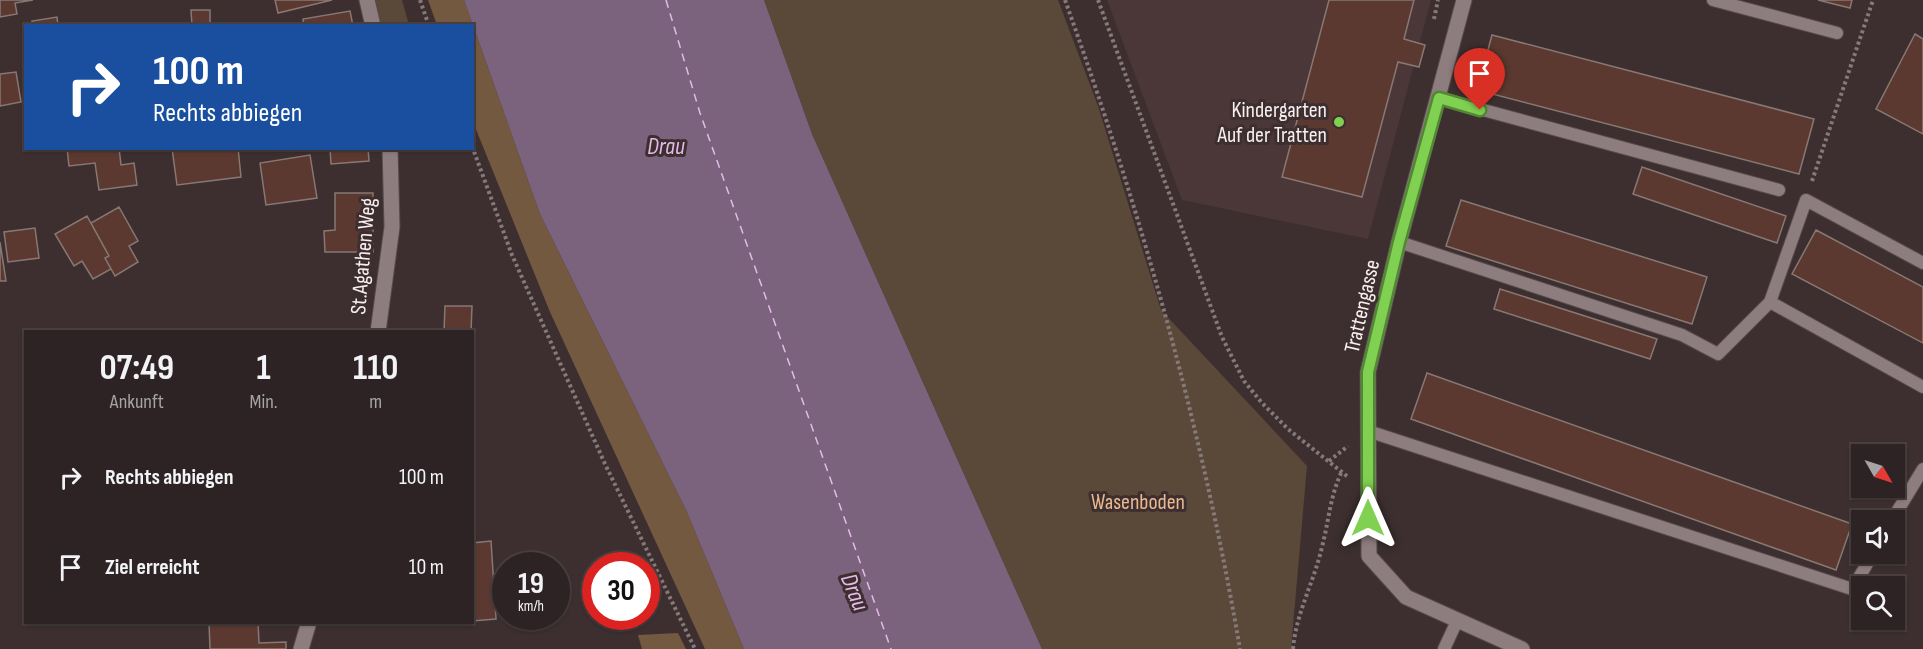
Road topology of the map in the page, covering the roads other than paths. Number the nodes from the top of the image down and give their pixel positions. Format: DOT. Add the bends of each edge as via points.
graph roads {
  1 [pos="367,0"];
  2 [pos="1464,0"];
  3 [pos="1713,0"];
  4 [pos="373,24"];
  5 [pos="1837,33"];
  6 [pos="1439,98"];
  7 [pos="390,150"];
  8 [pos="1779,190"];
  9 [pos="1399,242"];
  10 [pos="1923,263"];
  11 [pos="1770,302"];
  12 [pos="378,330"];
  13 [pos="1923,387"];
  14 [pos="1368,431"];
  15 [pos="1923,468"];
  16 [pos="1898,510"];
  17 [pos="1867,564"];
  18 [pos="1457,621"];
  19 [pos="308,624"];
  20 [pos="301,649"];
  21 [pos="1444,649"];
  22 [pos="1522,649"];
  1 -- 4 [label="street"];
  2 -- 6 [label="street, Trattengasse"];
  3 -- 5 [label="lane"];
  6 -- 8 [label="lane"];
  6 -- 9 [label="street, Trattengasse"];
  7 -- 12 [label="street, St.Agathen Weg" via="392,227"];
  9 -- 11 [label="lane" via="1682,335 1718,354"];
  9 -- 14 [label="street, Trattengasse" via="1368,372"];
  10 -- 11 [label="lane" via="1806,200"];
  11 -- 13 [label="lane"];
  14 -- 17 [label="lane" via="1852,589"];
  14 -- 18 [label="street, Trattengasse" via="1369,556 1406,597"];
  15 -- 16 [label="lane"];
  18 -- 21 [label="lane"];
  18 -- 22 [label="street, Trattengasse"];
  19 -- 20 [label="street"];
}
